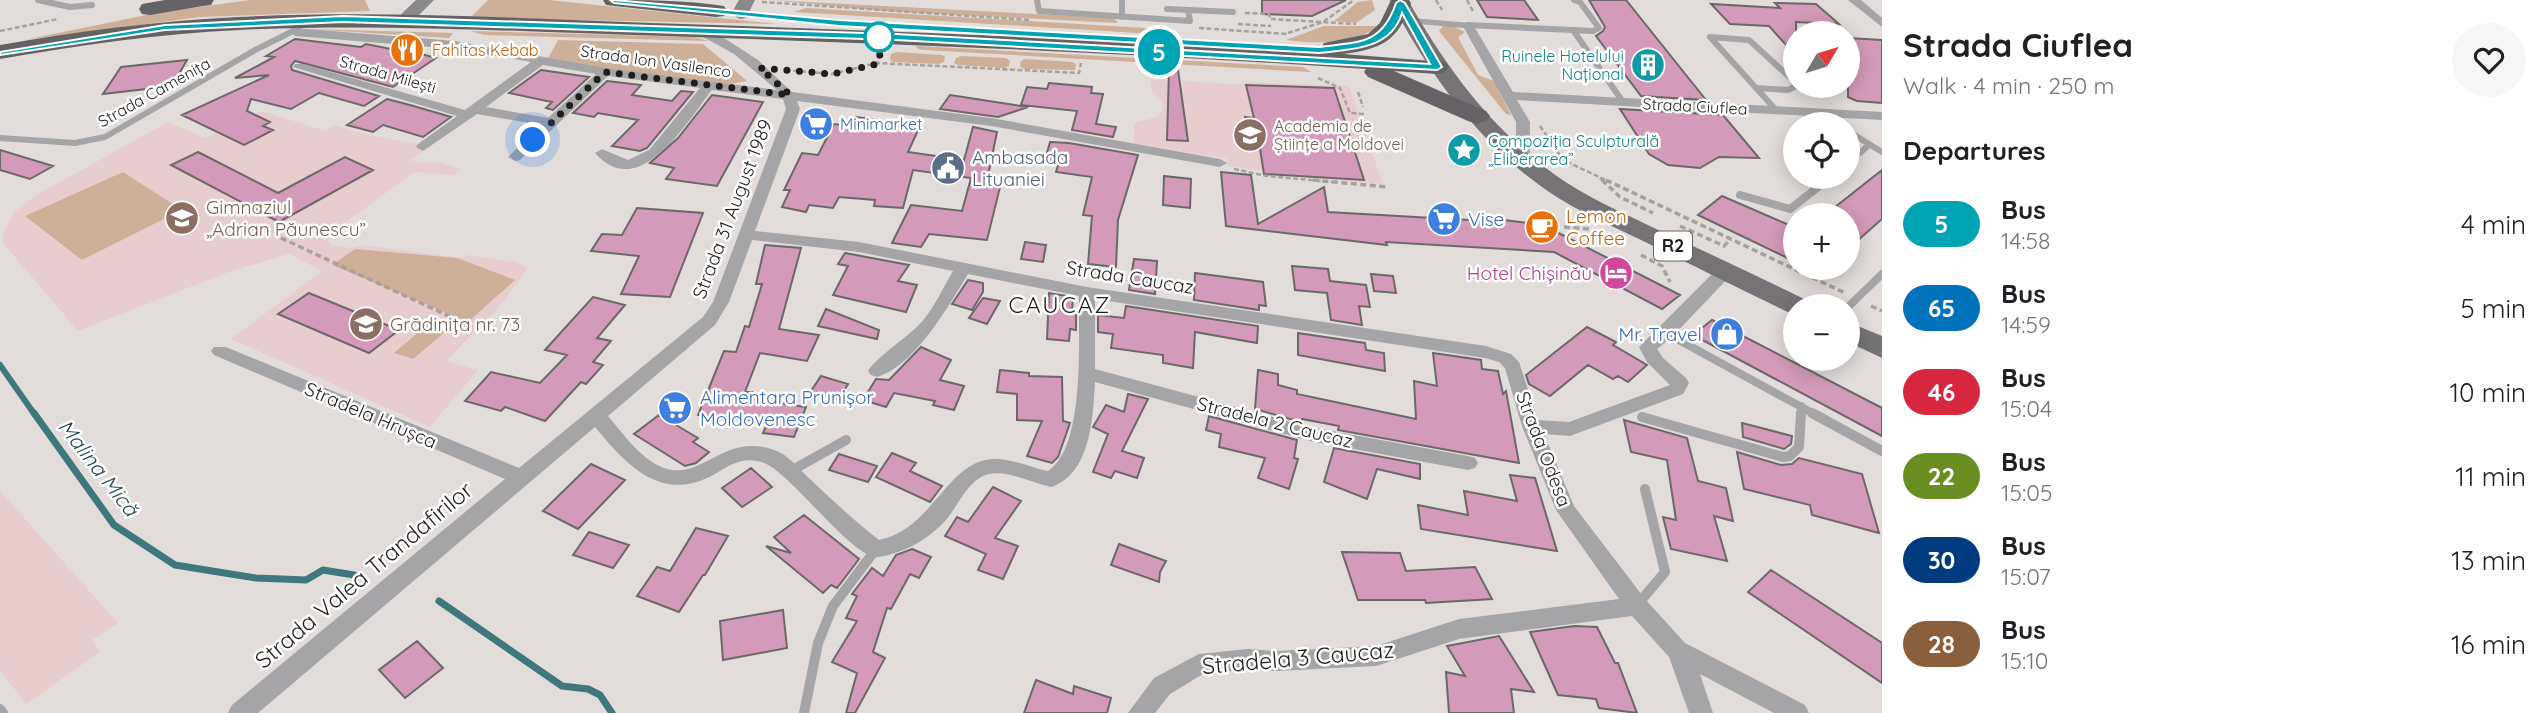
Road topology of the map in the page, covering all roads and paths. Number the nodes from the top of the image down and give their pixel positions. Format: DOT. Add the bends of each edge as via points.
graph roads {
  1 [pos="38,0"];
  2 [pos="49,0"];
  3 [pos="203,0"];
  4 [pos="335,0"];
  5 [pos="426,0"];
  6 [pos="614,0"];
  7 [pos="1037,0"];
  8 [pos="1122,0"];
  9 [pos="1343,0"];
  10 [pos="1354,0"];
  11 [pos="1467,0"];
  12 [pos="1574,0"];
  13 [pos="1854,0"];
  14 [pos="92,5"];
  15 [pos="749,5"];
  16 [pos="1346,6"];
  17 [pos="1403,8"];
  18 [pos="1167,9"];
  19 [pos="1188,10"];
  20 [pos="1233,12"];
  21 [pos="789,13"];
  22 [pos="1122,17"];
  23 [pos="64,18"];
  24 [pos="1270,19"];
  25 [pos="404,21"];
  26 [pos="1324,22"];
  27 [pos="1358,24"];
  28 [pos="1882,24"];
  29 [pos="1475,25"];
  30 [pos="301,26"];
  31 [pos="698,30"];
  32 [pos="1573,30"];
  33 [pos="0,31"];
  34 [pos="767,32"];
  35 [pos="1273,33"];
  36 [pos="0,38"];
  37 [pos="74,39"];
  38 [pos="1273,40"];
  39 [pos="881,51"];
  40 [pos="0,52"];
  41 [pos="1321,55"];
  42 [pos="746,56"];
  43 [pos="1082,61"];
  44 [pos="1433,61"];
  45 [pos="538,62"];
  46 [pos="877,64"];
  47 [pos="299,67"];
  48 [pos="760,68"];
  49 [pos="605,72"];
  50 [pos="1783,72"];
  51 [pos="708,86"];
  52 [pos="1756,88"];
  53 [pos="1783,90"];
  54 [pos="1358,92"];
  55 [pos="790,95"];
  56 [pos="1515,97"];
  57 [pos="1623,102"];
  58 [pos="1363,107"];
  59 [pos="1776,110"];
  60 [pos="471,112"];
  61 [pos="1802,112"];
  62 [pos="1860,115"];
  63 [pos="1477,116"];
  64 [pos="1882,116"];
  65 [pos="551,123"];
  66 [pos="0,138"];
  67 [pos="1860,139"];
  68 [pos="1869,145"];
  69 [pos="423,147"];
  70 [pos="1882,152"];
  71 [pos="602,153"];
  72 [pos="1860,153"];
  73 [pos="515,157"];
  74 [pos="1523,160"];
  75 [pos="1220,163"];
  76 [pos="1597,175"];
  77 [pos="1388,187"];
  78 [pos="1816,189"];
  79 [pos="1740,195"];
  80 [pos="1653,213"];
  81 [pos="1680,226"];
  82 [pos="1564,227"];
  83 [pos="748,235"];
  84 [pos="281,238"];
  85 [pos="1731,239"];
  86 [pos="1616,243"];
  87 [pos="1641,255"];
  88 [pos="963,268"];
  89 [pos="1725,271"];
  90 [pos="1882,274"];
  91 [pos="1670,282"];
  92 [pos="1087,292"];
  93 [pos="1846,294"];
  94 [pos="1860,295"];
  95 [pos="1783,299"];
  96 [pos="1860,301"];
  97 [pos="1882,311"];
  98 [pos="466,324"];
  99 [pos="1666,333"];
  100 [pos="1860,337"];
  101 [pos="1882,348"];
  102 [pos="220,351"];
  103 [pos="1505,358"];
  104 [pos="877,370"];
  105 [pos="1085,373"];
  106 [pos="1801,406"];
  107 [pos="596,415"];
  108 [pos="1642,417"];
  109 [pos="1531,426"];
  110 [pos="846,440"];
  111 [pos="1882,450"];
  112 [pos="1468,463"];
  113 [pos="788,472"];
  114 [pos="522,478"];
  115 [pos="1645,489"];
  116 [pos="876,549"];
  117 [pos="1637,606"];
  118 [pos="1677,650"];
  119 [pos="240,713"];
  120 [pos="804,713"];
  121 [pos="1140,713"];
  122 [pos="1701,713"];
  123 [pos="1797,713"];
  1 -- 2 [label="lane"];
  2 -- 14 [label="lane" via="70,7"];
  3 -- 36 [label="highway"];
  4 -- 37 [label="highway" via="310,14 170,23"];
  5 -- 25 [label="main road"];
  6 -- 15 [label="highway"];
  7 -- 22 [label="lane" via="1039,11"];
  8 -- 22 [label="lane"];
  9 -- 16 [label="path"];
  10 -- 16 [label="path"];
  11 -- 29 [label="path"];
  12 -- 32 [label="lane" via="1599,28"];
  13 -- 28 [label="street"];
  15 -- 21 [label="path" via="793,6"];
  15 -- 41 [label="highway" via="863,24"];
  16 -- 26 [label="path"];
  17 -- 29 [label="street"];
  17 -- 41 [label="highway" via="1384,35"];
  17 -- 44 [label="main road, R2"];
  18 -- 19 [label="lane"];
  19 -- 20 [label="lane"];
  19 -- 22 [label="lane" via="1190,21"];
  20 -- 24 [label="path" via="1269,15"];
  23 -- 33 [label="path"];
  24 -- 26 [label="path"];
  24 -- 35 [label="path"];
  25 -- 30 [label="highway"];
  25 -- 31 [label="highway"];
  26 -- 27 [label="path"];
  26 -- 38 [label="path"];
  29 -- 32 [label="lane"];
  29 -- 56 [label="street"];
  30 -- 37 [label="highway" via="197,25"];
  30 -- 45 [label="street, Strada Ion Vasilenco" via="455,45"];
  30 -- 66 [label="lane, Strada Camenița" via="105,137 75,144"];
  31 -- 34 [label="highway"];
  31 -- 42 [label="street"];
  32 -- 57 [label="lane"];
  34 -- 41 [label="highway"];
  34 -- 42 [label="street" via="746,42"];
  37 -- 40 [label="highway"];
  39 -- 46 [label="path"];
  41 -- 44 [label="highway"];
  41 -- 63 [label="highway" via="1389,76"];
  42 -- 48 [label="street"];
  43 -- 46 [label="path" via="1079,73"];
  44 -- 63 [label="main road, R2"];
  45 -- 49 [label="street, Strada Ion Vasilenco"];
  45 -- 60 [label="street"];
  46 -- 48 [label="path" via="832,74"];
  47 -- 60 [label="street, Strada Milești"];
  48 -- 55 [label="street"];
  49 -- 51 [label="street, Strada Ion Vasilenco"];
  49 -- 65 [label="street"];
  50 -- 52 [label="lane" via="1749,40 1710,37"];
  51 -- 55 [label="street, Strada Ion Vasilenco"];
  51 -- 71 [label="street" via="645,160 626,165"];
  52 -- 53 [label="lane"];
  52 -- 59 [label="lane"];
  54 -- 58 [label="path"];
  55 -- 75 [label="street, Strada Ion Vasilenco" via="1003,124"];
  55 -- 83 [label="street, Strada 31 August 1989" via="792,115"];
  56 -- 57 [label="street, Strada Ciuflea"];
  56 -- 74 [label="street" via="1523,122"];
  56 -- 76 [label="path" via="1563,160"];
  57 -- 59 [label="street, Strada Ciuflea"];
  59 -- 61 [label="street, Strada Ciuflea"];
  60 -- 65 [label="street, Strada Milești"];
  60 -- 69 [label="street"];
  62 -- 64 [label="street, Strada Ciuflea"];
  63 -- 74 [label="main road, R2"];
  65 -- 73 [label="street"];
  67 -- 68 [label="lane"];
  68 -- 70 [label="lane"];
  68 -- 72 [label="lane"];
  74 -- 89 [label="main road, R2" via="1584,202"];
  75 -- 77 [label="path" via="1267,176"];
  76 -- 80 [label="path" via="1620,197"];
  76 -- 85 [label="path"];
  78 -- 79 [label="lane" via="1790,209"];
  81 -- 85 [label="path" via="1724,246"];
  82 -- 86 [label="path" via="1589,229"];
  83 -- 88 [label="street, Strada Caucaz" via="859,247"];
  83 -- 107 [label="street, Strada 31 August 1989" via="709,321"];
  84 -- 98 [label="path"];
  85 -- 93 [label="path"];
  87 -- 91 [label="path" via="1662,266"];
  88 -- 92 [label="street, Strada Caucaz"];
  88 -- 104 [label="street" via="931,322"];
  89 -- 95 [label="main road, R2"];
  89 -- 99 [label="street"];
  90 -- 94 [label="lane"];
  92 -- 103 [label="street, Strada Caucaz"];
  92 -- 105 [label="street"];
  96 -- 97 [label="path"];
  99 -- 106 [label="lane"];
  99 -- 109 [label="street" via="1648,347 1657,363 1680,383 1677,389 1570,429"];
  100 -- 101 [label="main road"];
  102 -- 114 [label="street, Stradela Hrușca"];
  103 -- 109 [label="street, Strada Odesa" via="1513,366"];
  105 -- 112 [label="street, Stradela 2 Caucaz" via="1310,434"];
  105 -- 116 [label="street" via="1080,438 1070,464 1059,477 981,468 906,541"];
  106 -- 108 [label="lane" via="1799,447 1783,457"];
  106 -- 111 [label="lane"];
  107 -- 113 [label="street" via="630,454 675,478 744,452 774,458"];
  107 -- 114 [label="street, Strada 31 August 1989"];
  109 -- 117 [label="street, Strada Odesa" via="1566,510"];
  110 -- 113 [label="lane"];
  113 -- 116 [label="street"];
  114 -- 119 [label="street, Strada Valea Trandafirilor"];
  115 -- 117 [label="lane" via="1665,572"];
  116 -- 120 [label="lane" via="833,606 818,643"];
  117 -- 118 [label="street, Strada Odesa"];
  117 -- 121 [label="street, Stradela 3 Caucaz" via="1459,629 1376,656 1199,664 1162,686"];
  118 -- 122 [label="street, Strada Odesa"];
  118 -- 123 [label="street"];
}
